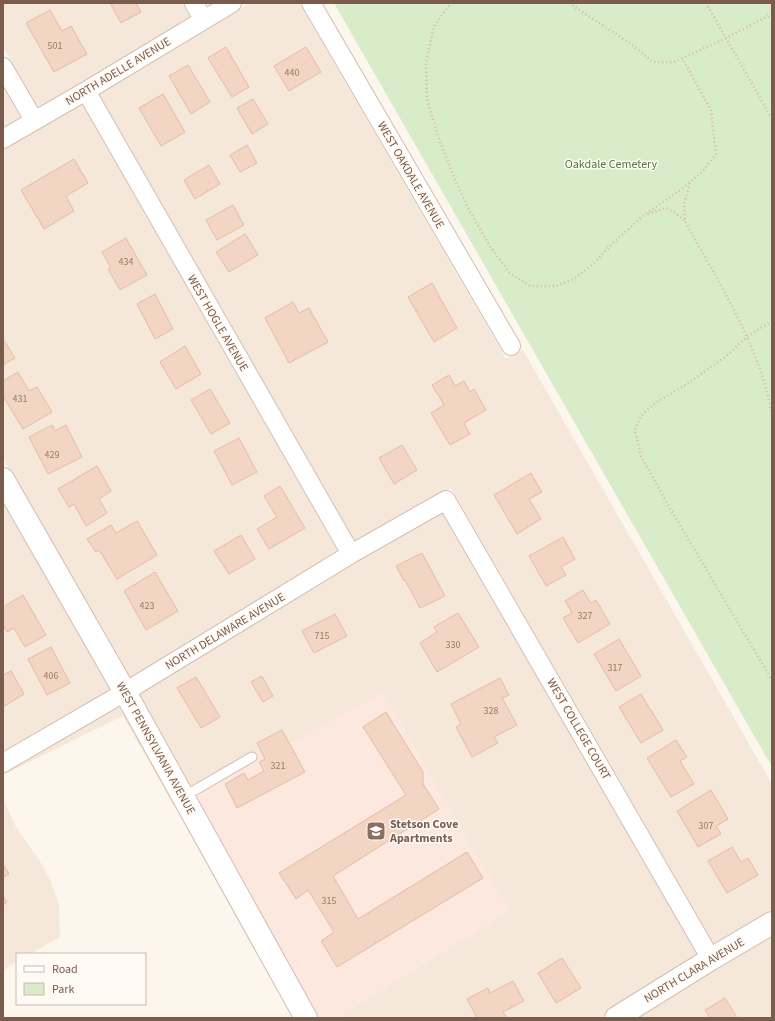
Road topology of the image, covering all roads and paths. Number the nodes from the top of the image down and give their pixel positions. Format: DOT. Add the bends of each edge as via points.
graph roads {
  1 [pos="194,3"];
  2 [pos="232,3"];
  3 [pos="311,3"];
  4 [pos="452,3"];
  5 [pos="569,3"];
  6 [pos="706,3"];
  7 [pos="772,14"];
  8 [pos="203,20"];
  9 [pos="726,38"];
  10 [pos="682,58"];
  11 [pos="3,67"];
  12 [pos="86,91"];
  13 [pos="772,119"];
  14 [pos="34,120"];
  15 [pos="3,139"];
  16 [pos="690,182"];
  17 [pos="644,215"];
  18 [pos="685,221"];
  19 [pos="772,321"];
  20 [pos="747,337"];
  21 [pos="511,346"];
  22 [pos="772,417"];
  23 [pos="3,479"];
  24 [pos="446,500"];
  25 [pos="351,554"];
  26 [pos="772,680"];
  27 [pos="125,692"];
  28 [pos="252,757"];
  29 [pos="3,763"];
  30 [pos="183,797"];
  31 [pos="772,923"];
  32 [pos="711,959"];
  33 [pos="306,1018"];
  34 [pos="616,1018"];
  1 -- 8 [label="street"];
  2 -- 8 [label="street, NORTH ADELLE AVENUE"];
  3 -- 21 [label="street, WEST OAKDALE AVENUE"];
  4 -- 17 [label="path" via="434,26 426,62 427,100 440,142 469,210 491,248 510,273 530,286 556,286 574,279"];
  5 -- 10 [label="path" via="654,62 674,62"];
  6 -- 9 [label="path"];
  7 -- 9 [label="path"];
  8 -- 12 [label="street, NORTH ADELLE AVENUE"];
  9 -- 10 [label="path"];
  9 -- 13 [label="path"];
  10 -- 16 [label="path" via="711,110 716,154 703,171"];
  11 -- 14 [label="street"];
  12 -- 14 [label="street, NORTH ADELLE AVENUE"];
  12 -- 25 [label="street, WEST HOGLE AVENUE"];
  14 -- 15 [label="street, NORTH ADELLE AVENUE"];
  16 -- 17 [label="path"];
  16 -- 18 [label="path" via="684,204"];
  17 -- 18 [label="path" via="666,208"];
  18 -- 20 [label="path"];
  19 -- 20 [label="path"];
  20 -- 22 [label="path" via="766,391"];
  20 -- 26 [label="path" via="724,358 655,403 641,416 635,430 641,456"];
  23 -- 27 [label="street, WEST PENNSYLVANIA AVENUE"];
  24 -- 25 [label="street, NORTH DELAWARE AVENUE"];
  24 -- 32 [label="street, WEST COLLEGE COURT"];
  25 -- 27 [label="street, NORTH DELAWARE AVENUE"];
  27 -- 29 [label="street, NORTH DELAWARE AVENUE"];
  27 -- 30 [label="street, WEST PENNSYLVANIA AVENUE"];
  28 -- 30 [label="lane"];
  30 -- 33 [label="street, WEST PENNSYLVANIA AVENUE"];
  31 -- 32 [label="street, NORTH CLARA AVENUE"];
  32 -- 34 [label="street, NORTH CLARA AVENUE"];
}
